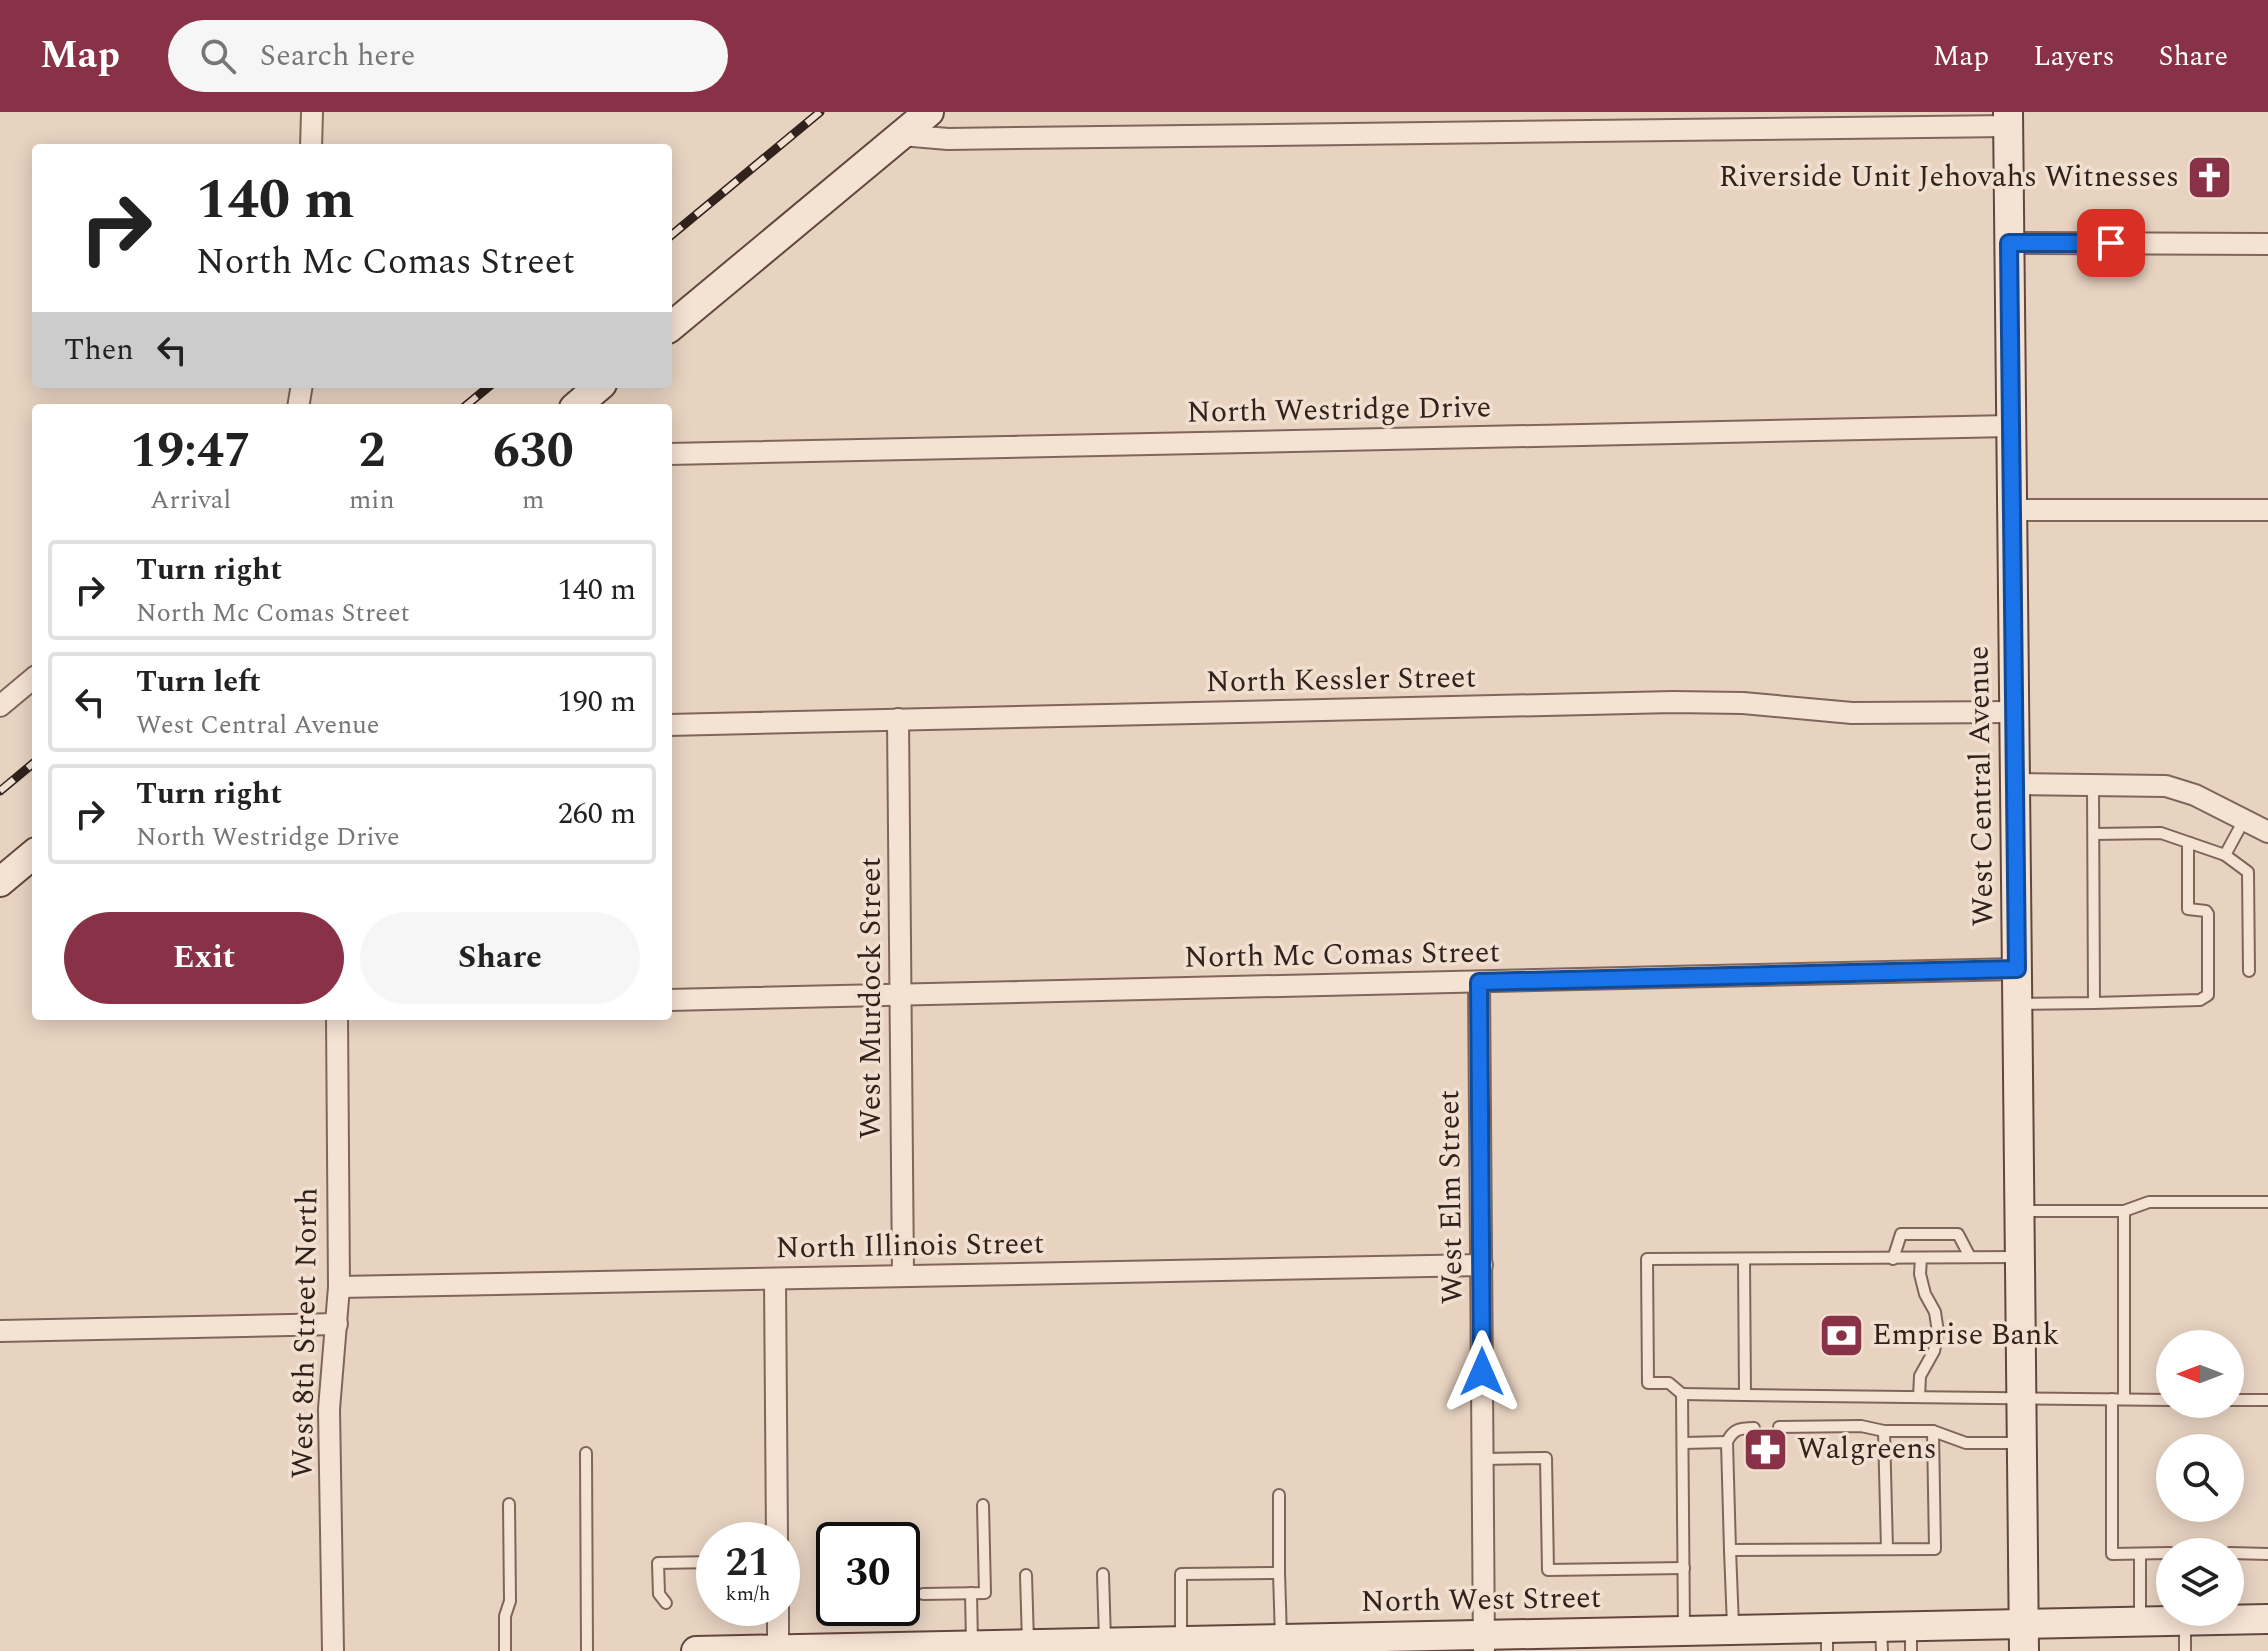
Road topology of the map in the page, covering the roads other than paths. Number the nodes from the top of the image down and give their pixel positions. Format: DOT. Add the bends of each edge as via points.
graph roads {
  1 [pos="312,112"];
  2 [pos="929,112"];
  3 [pos="2008,119"];
  4 [pos="901,135"];
  5 [pos="311,144"];
  6 [pos="2009,243"];
  7 [pos="2268,244"];
  8 [pos="672,326"];
  9 [pos="597,388"];
  10 [pos="579,404"];
  11 [pos="2011,426"];
  12 [pos="672,454"];
  13 [pos="2012,510"];
  14 [pos="2268,510"];
  15 [pos="32,679"];
  16 [pos="0,706"];
  17 [pos="2014,712"];
  18 [pos="898,719"];
  19 [pos="672,725"];
  20 [pos="2015,784"];
  21 [pos="2093,784"];
  22 [pos="2244,820"];
  23 [pos="2268,832"];
  24 [pos="2094,834"];
  25 [pos="2190,843"];
  26 [pos="32,855"];
  27 [pos="2225,855"];
  28 [pos="0,882"];
  29 [pos="2017,969"];
  30 [pos="2249,971"];
  31 [pos="1479,982"];
  32 [pos="901,995"];
  33 [pos="672,1000"];
  34 [pos="2094,1003"];
  35 [pos="2017,1004"];
  36 [pos="337,1020"];
  37 [pos="2268,1202"];
  38 [pos="2020,1211"];
  39 [pos="2124,1211"];
  40 [pos="1970,1257"];
  41 [pos="2020,1257"];
  42 [pos="1921,1258"];
  43 [pos="1744,1259"];
  44 [pos="1893,1259"];
  45 [pos="1482,1265"];
  46 [pos="903,1276"];
  47 [pos="775,1279"];
  48 [pos="339,1287"];
  49 [pos="337,1324"];
  50 [pos="0,1331"];
  51 [pos="1682,1394"];
  52 [pos="1745,1395"];
  53 [pos="1919,1397"];
  54 [pos="2021,1398"];
  55 [pos="2112,1399"];
  56 [pos="2124,1399"];
  57 [pos="2156,1400"];
  58 [pos="2244,1400"];
  59 [pos="2268,1400"];
  60 [pos="1779,1427"];
  61 [pos="1754,1428"];
  62 [pos="1884,1431"];
  63 [pos="1933,1431"];
  64 [pos="1727,1442"];
  65 [pos="1683,1443"];
  66 [pos="2022,1443"];
  67 [pos="586,1453"];
  68 [pos="1483,1459"];
  69 [pos="1279,1495"];
  70 [pos="509,1504"];
  71 [pos="983,1505"];
  72 [pos="777,1522"];
  73 [pos="1887,1549"];
  74 [pos="1730,1550"];
  75 [pos="2156,1553"];
  76 [pos="2244,1553"];
  77 [pos="2140,1554"];
  78 [pos="2268,1554"];
  79 [pos="696,1562"];
  80 [pos="1684,1568"];
  81 [pos="1279,1573"];
  82 [pos="1103,1574"];
  83 [pos="1026,1575"];
  84 [pos="971,1593"];
  85 [pos="923,1594"];
  86 [pos="666,1603"];
  87 [pos="2244,1619"];
  88 [pos="2156,1620"];
  89 [pos="2268,1620"];
  90 [pos="2140,1621"];
  91 [pos="2024,1622"];
  92 [pos="778,1626"];
  93 [pos="2198,1626"];
  94 [pos="1733,1628"];
  95 [pos="1684,1629"];
  96 [pos="1827,1639"];
  97 [pos="1881,1639"];
  98 [pos="1911,1639"];
  99 [pos="1105,1642"];
  100 [pos="1484,1642"];
  101 [pos="1263,1643"];
  102 [pos="1165,1644"];
  103 [pos="1336,1644"];
  104 [pos="972,1645"];
  105 [pos="1012,1646"];
  106 [pos="926,1648"];
  107 [pos="778,1649"];
  108 [pos="850,1649"];
  109 [pos="745,1650"];
  110 [pos="333,1651"];
  111 [pos="505,1651"];
  112 [pos="587,1651"];
  113 [pos="696,1651"];
  114 [pos="2024,1651"];
  115 [pos="2185,1651"];
  1 -- 5 [label="street"];
  2 -- 4 [label="main road"];
  3 -- 4 [label="street" via="1016,138"];
  3 -- 6 [label="main road, West Central Avenue"];
  4 -- 8 [label="main road"];
  6 -- 7 [label="street"];
  6 -- 11 [label="main road, West Central Avenue"];
  9 -- 10 [label="main road"];
  11 -- 12 [label="street, North Westridge Drive"];
  11 -- 13 [label="main road, West Central Avenue"];
  13 -- 14 [label="street"];
  13 -- 17 [label="main road, West Central Avenue"];
  15 -- 16 [label="street"];
  17 -- 18 [label="street, North Kessler Street" via="1852,713 1673,702"];
  17 -- 20 [label="main road, West Central Avenue"];
  18 -- 19 [label="street, North Kessler Street"];
  18 -- 32 [label="street, West Murdock Street"];
  20 -- 21 [label="street"];
  20 -- 29 [label="main road, West Central Avenue"];
  21 -- 22 [label="street" via="2166,786"];
  21 -- 24 [label="lane"];
  22 -- 23 [label="street"];
  22 -- 27 [label="lane"];
  24 -- 25 [label="lane" via="2161,833"];
  24 -- 34 [label="lane"];
  25 -- 27 [label="lane"];
  25 -- 34 [label="lane" via="2188,909 2208,914 2208,995 2200,1000"];
  26 -- 28 [label="main road"];
  27 -- 30 [label="lane" via="2248,872"];
  29 -- 31 [label="street, North Mc Comas Street"];
  29 -- 35 [label="main road, West Central Avenue"];
  31 -- 32 [label="street, North Mc Comas Street"];
  31 -- 45 [label="street, West Elm Street"];
  32 -- 33 [label="street, North Mc Comas Street"];
  32 -- 46 [label="street, West Murdock Street"];
  34 -- 35 [label="lane"];
  35 -- 38 [label="main road, West Central Avenue"];
  36 -- 48 [label="street, West 8th Street North"];
  37 -- 39 [label="lane" via="2149,1202"];
  38 -- 39 [label="lane"];
  38 -- 41 [label="main road, West Central Avenue"];
  39 -- 56 [label="lane"];
  40 -- 41 [label="lane"];
  40 -- 42 [label="lane"];
  40 -- 44 [label="lane" via="1958,1234 1901,1234"];
  41 -- 54 [label="main road, West Central Avenue"];
  42 -- 44 [label="lane"];
  42 -- 53 [label="lane" via="1925,1294 1938,1332 1920,1376"];
  43 -- 44 [label="lane"];
  43 -- 51 [label="lane" via="1647,1259 1648,1383 1669,1383"];
  43 -- 52 [label="lane"];
  45 -- 46 [label="street, North Illinois Street"];
  45 -- 68 [label="street, West Elm Street"];
  46 -- 47 [label="street, North Illinois Street"];
  47 -- 48 [label="street, North Illinois Street"];
  47 -- 72 [label="street"];
  48 -- 49 [label="street, West 8th Street North"];
  49 -- 50 [label="street"];
  49 -- 110 [label="street, West 8th Street North" via="329,1409"];
  51 -- 52 [label="lane"];
  51 -- 65 [label="lane"];
  52 -- 53 [label="lane"];
  53 -- 54 [label="lane"];
  54 -- 55 [label="lane"];
  54 -- 66 [label="main road, West Central Avenue"];
  55 -- 56 [label="lane"];
  55 -- 77 [label="lane" via="2112,1554"];
  56 -- 57 [label="lane"];
  58 -- 59 [label="lane"];
  60 -- 62 [label="lane" via="1861,1426"];
  61 -- 64 [label="lane" via="1739,1428"];
  62 -- 63 [label="lane"];
  62 -- 73 [label="lane"];
  63 -- 66 [label="lane" via="1966,1443"];
  63 -- 73 [label="lane" via="1935,1549"];
  64 -- 65 [label="lane"];
  64 -- 74 [label="lane"];
  65 -- 80 [label="lane"];
  66 -- 91 [label="main road, West Central Avenue"];
  67 -- 112 [label="lane"];
  68 -- 80 [label="lane" via="1546,1458 1548,1570"];
  68 -- 100 [label="street, West Elm Street"];
  69 -- 81 [label="lane"];
  70 -- 111 [label="lane"];
  71 -- 84 [label="lane" via="985,1593"];
  73 -- 74 [label="lane"];
  74 -- 94 [label="lane"];
  75 -- 77 [label="lane"];
  76 -- 78 [label="lane"];
  77 -- 90 [label="lane"];
  79 -- 86 [label="lane" via="658,1563 659,1594"];
  80 -- 95 [label="lane"];
  81 -- 101 [label="lane"];
  81 -- 102 [label="lane" via="1181,1574"];
  82 -- 99 [label="lane"];
  83 -- 105 [label="lane"];
  84 -- 85 [label="lane"];
  84 -- 104 [label="lane"];
  87 -- 89 [label="main road, North West Street"];
  88 -- 90 [label="main road, North West Street"];
  90 -- 91 [label="main road, North West Street"];
  91 -- 98 [label="main road, North West Street"];
  91 -- 114 [label="main road, West Central Avenue"];
  92 -- 107 [label="street"];
  93 -- 115 [label="lane"];
  94 -- 95 [label="main road, North West Street"];
  94 -- 96 [label="main road, North West Street"];
  95 -- 100 [label="main road, North West Street"];
  96 -- 97 [label="main road, North West Street"];
  97 -- 98 [label="main road, North West Street"];
  99 -- 102 [label="main road, North West Street"];
  99 -- 105 [label="main road, North West Street"];
  100 -- 103 [label="main road, North West Street"];
  101 -- 102 [label="main road, North West Street"];
  101 -- 103 [label="main road, North West Street"];
  104 -- 105 [label="main road, North West Street"];
  104 -- 106 [label="main road, North West Street"];
  106 -- 108 [label="main road, North West Street"];
  107 -- 108 [label="main road, North West Street"];
  107 -- 109 [label="main road, North West Street"];
  109 -- 113 [label="main road, North West Street"];
}
